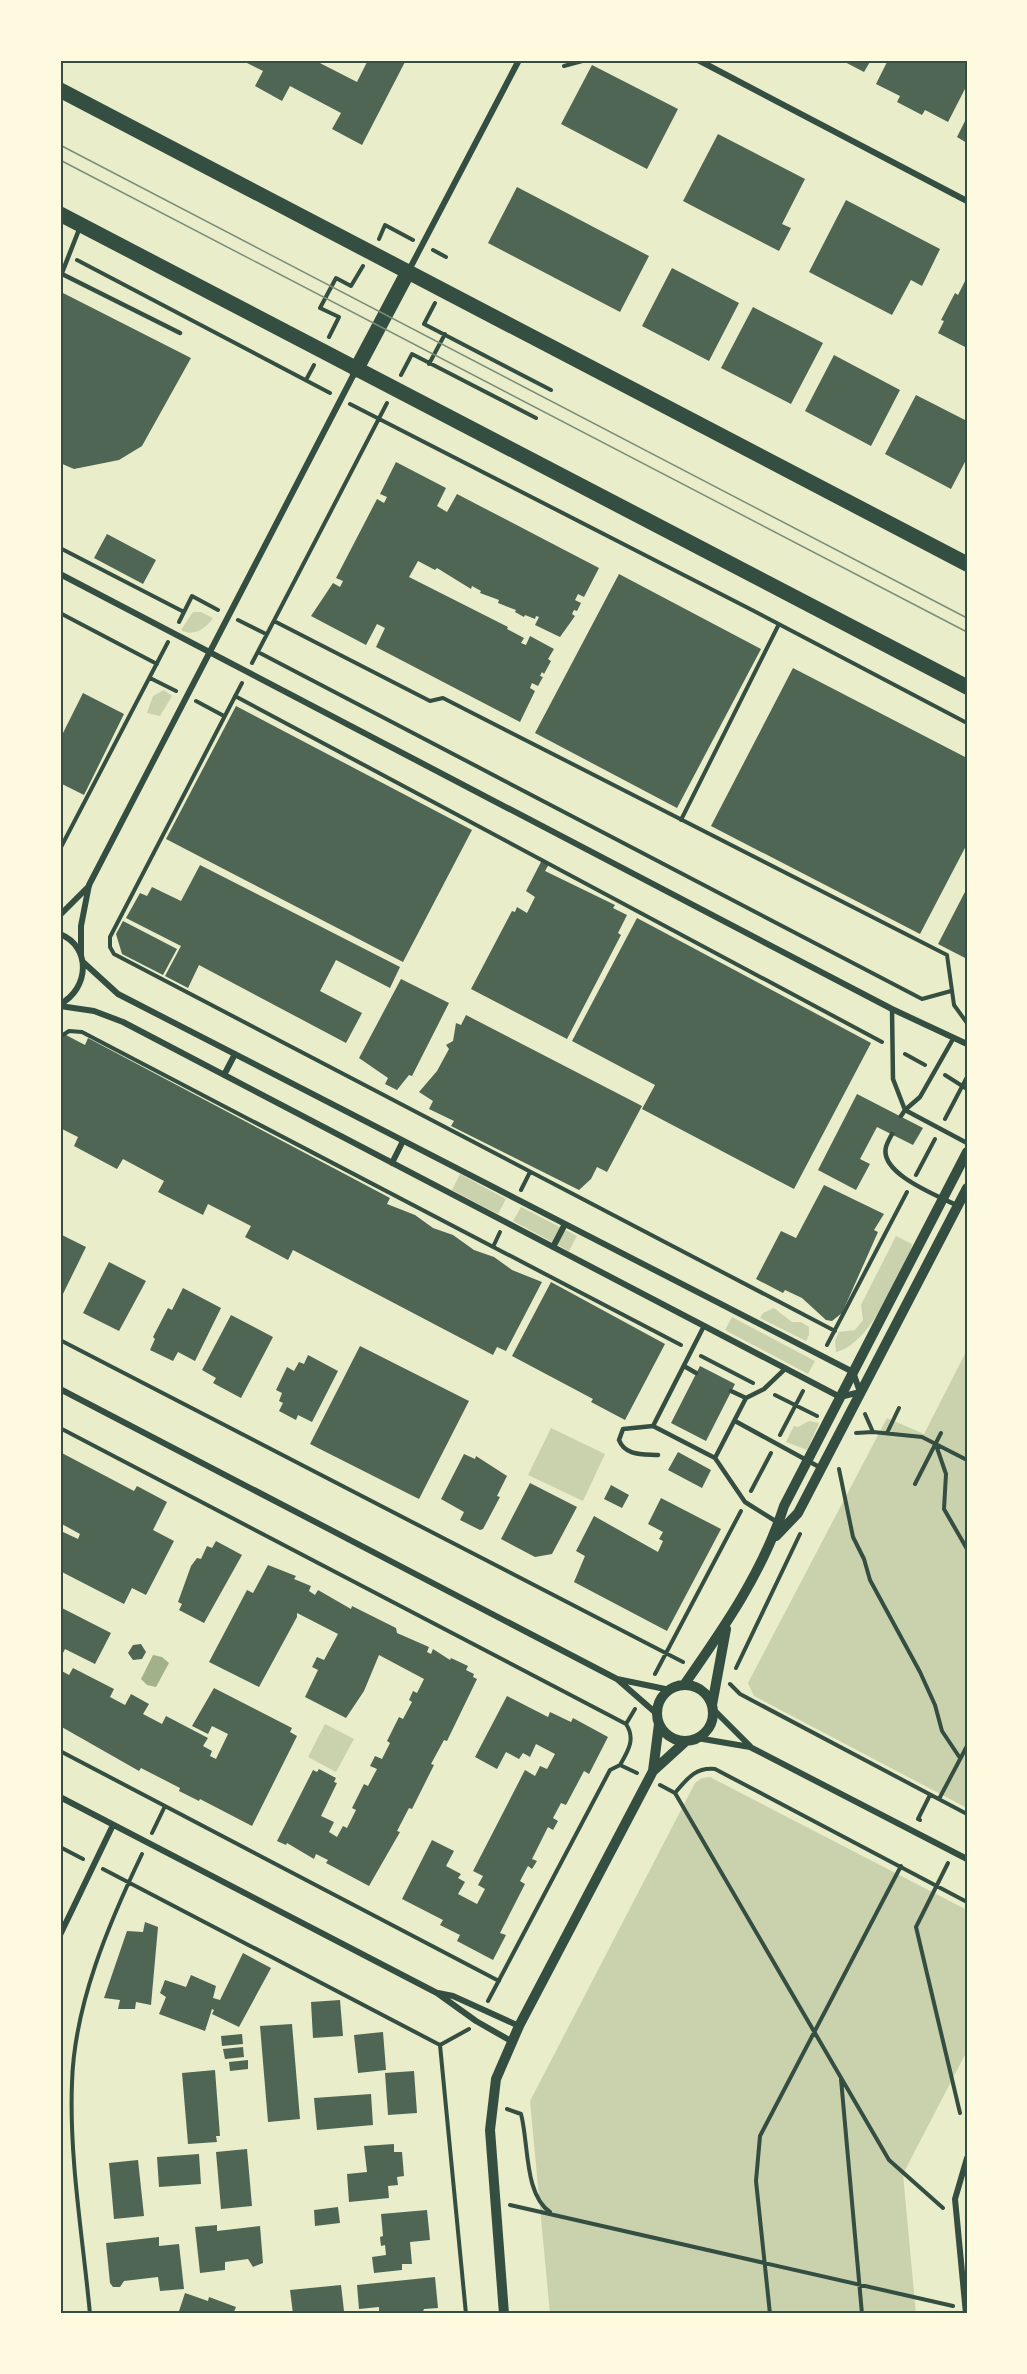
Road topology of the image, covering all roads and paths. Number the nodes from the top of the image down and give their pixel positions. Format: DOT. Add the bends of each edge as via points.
graph roads {
  1 [pos="519,60"];
  2 [pos="586,60"];
  3 [pos="698,60"];
  4 [pos="564,66"];
  5 [pos="60,90"];
  6 [pos="967,201"];
  7 [pos="60,214"];
  8 [pos="81,225"];
  9 [pos="400,233"];
  10 [pos="383,234"];
  11 [pos="69,256"];
  12 [pos="408,272"];
  13 [pos="61,276"];
  14 [pos="351,286"];
  15 [pos="339,317"];
  16 [pos="424,324"];
  17 [pos="180,333"];
  18 [pos="445,334"];
  19 [pos="412,354"];
  20 [pos="429,364"];
  21 [pos="356,370"];
  22 [pos="306,380"];
  23 [pos="551,390"];
  24 [pos="536,418"];
  25 [pos="379,419"];
  26 [pos="60,548"];
  27 [pos="967,564"];
  28 [pos="60,574"];
  29 [pos="192,597"];
  30 [pos="184,612"];
  31 [pos="60,613"];
  32 [pos="274,621"];
  33 [pos="779,624"];
  34 [pos="173,632"];
  35 [pos="210,652"];
  36 [pos="258,652"];
  37 [pos="157,664"];
  38 [pos="967,687"];
  39 [pos="235,696"];
  40 [pos="967,723"];
  41 [pos="681,820"];
  42 [pos="60,849"];
  43 [pos="89,885"];
  44 [pos="60,915"];
  45 [pos="60,934"];
  46 [pos="110,937"];
  47 [pos="82,958"];
  48 [pos="951,991"];
  49 [pos="60,1005"];
  50 [pos="892,1009"];
  51 [pos="967,1023"];
  52 [pos="60,1037"];
  53 [pos="953,1039"];
  54 [pos="967,1044"];
  55 [pos="893,1047"];
  56 [pos="967,1050"];
  57 [pos="234,1054"];
  58 [pos="935,1070"];
  59 [pos="224,1075"];
  60 [pos="967,1077"];
  61 [pos="965,1087"];
  62 [pos="905,1110"];
  63 [pos="901,1116"];
  64 [pos="892,1134"];
  65 [pos="403,1141"];
  66 [pos="967,1143"];
  67 [pos="967,1152"];
  68 [pos="392,1163"];
  69 [pos="967,1188"];
  70 [pos="943,1198"];
  71 [pos="958,1206"];
  72 [pos="565,1224"];
  73 [pos="553,1247"];
  74 [pos="704,1326"];
  75 [pos="835,1331"];
  76 [pos="60,1340"];
  77 [pos="692,1351"];
  78 [pos="684,1366"];
  79 [pos="786,1368"];
  80 [pos="853,1372"];
  81 [pos="696,1373"];
  82 [pos="60,1389"];
  83 [pos="764,1389"];
  84 [pos="731,1391"];
  85 [pos="861,1392"];
  86 [pos="840,1397"];
  87 [pos="746,1398"];
  88 [pos="862,1408"];
  89 [pos="900,1408"];
  90 [pos="735,1421"];
  91 [pos="827,1422"];
  92 [pos="653,1426"];
  93 [pos="60,1428"];
  94 [pos="845,1431"];
  95 [pos="873,1432"];
  96 [pos="887,1433"];
  97 [pos="941,1433"];
  98 [pos="935,1444"];
  99 [pos="658,1455"];
  100 [pos="716,1458"];
  101 [pos="836,1459"];
  102 [pos="967,1460"];
  103 [pos="808,1461"];
  104 [pos="821,1468"];
  105 [pos="915,1484"];
  106 [pos="782,1525"];
  107 [pos="801,1533"];
  108 [pos="967,1549"];
  109 [pos="726,1626"];
  110 [pos="666,1654"];
  111 [pos="734,1671"];
  112 [pos="617,1678"];
  113 [pos="729,1682"];
  114 [pos="684,1685"];
  115 [pos="670,1689"];
  116 [pos="712,1707"];
  117 [pos="658,1719"];
  118 [pos="691,1739"];
  119 [pos="967,1746"];
  120 [pos="750,1747"];
  121 [pos="60,1751"];
  122 [pos="960,1758"];
  123 [pos="653,1771"];
  124 [pos="930,1795"];
  125 [pos="60,1797"];
  126 [pos="939,1799"];
  127 [pos="967,1814"];
  128 [pos="113,1825"];
  129 [pos="920,1834"];
  130 [pos="953,1851"];
  131 [pos="967,1859"];
  132 [pos="901,1866"];
  133 [pos="937,1887"];
  134 [pos="967,1902"];
  135 [pos="60,1935"];
  136 [pos="437,1993"];
  137 [pos="519,2026"];
  138 [pos="814,2032"];
  139 [pos="511,2041"];
  140 [pos="841,2078"];
  141 [pos="490,2108"];
  142 [pos="960,2113"];
  143 [pos="967,2158"];
  144 [pos="494,2201"];
  145 [pos="553,2214"];
  146 [pos="956,2220"];
  147 [pos="764,2263"];
  148 [pos="965,2279"];
  149 [pos="859,2284"];
  150 [pos="965,2311"];
  151 [pos="90,2314"];
  152 [pos="466,2314"];
  153 [pos="504,2314"];
  154 [pos="770,2314"];
  155 [pos="862,2314"];
  1 -- 12 [label="street"];
  2 -- 4 [label="path"];
  3 -- 6 [label="street"];
  5 -- 12 [label="highway"];
  7 -- 8 [label="highway"];
  8 -- 11 [label="lane"];
  8 -- 21 [label="highway"];
  9 -- 10 [label="path" via="385,225"];
  11 -- 13 [label="lane"];
  11 -- 22 [label="path"];
  12 -- 21 [label="highway"];
  12 -- 27 [label="highway"];
  13 -- 17 [label="lane"];
  14 -- 15 [label="path" via="336,278 320,308"];
  16 -- 18 [label="path"];
  18 -- 20 [label="path"];
  18 -- 23 [label="path"];
  19 -- 20 [label="path"];
  20 -- 24 [label="path"];
  21 -- 35 [label="street"];
  21 -- 38 [label="highway"];
  25 -- 33 [label="path"];
  26 -- 30 [label="path"];
  28 -- 34 [label="street"];
  29 -- 30 [label="path"];
  30 -- 34 [label="path"];
  31 -- 37 [label="path"];
  32 -- 41 [label="path" via="427,700 443,698"];
  33 -- 40 [label="path"];
  33 -- 41 [label="path"];
  34 -- 35 [label="street"];
  34 -- 37 [label="path"];
  35 -- 43 [label="street"];
  35 -- 50 [label="street"];
  36 -- 48 [label="path" via="922,999"];
  37 -- 42 [label="path"];
  39 -- 55 [label="path"];
  41 -- 48 [label="path" via="946,955"];
  43 -- 44 [label="street"];
  43 -- 47 [label="street" via="81,926"];
  45 -- 47 [label="street" via="75,944"];
  46 -- 75 [label="path" via="112,952 123,959"];
  47 -- 49 [label="street" via="84,975 79,987"];
  47 -- 57 [label="street" via="118,993"];
  48 -- 51 [label="path" via="954,1005"];
  49 -- 59 [label="street" via="107,1015"];
  50 -- 53 [label="street"];
  50 -- 55 [label="lane"];
  52 -- 77 [label="path" via="69,1031 82,1032"];
  53 -- 54 [label="street"];
  53 -- 56 [label="street"];
  53 -- 58 [label="lane"];
  55 -- 58 [label="path"];
  55 -- 62 [label="lane" via="893,1079"];
  57 -- 59 [label="street"];
  57 -- 65 [label="street"];
  58 -- 61 [label="path"];
  58 -- 62 [label="lane" via="920,1097"];
  59 -- 68 [label="street"];
  60 -- 61 [label="path"];
  62 -- 63 [label="lane"];
  62 -- 66 [label="lane"];
  64 -- 70 [label="lane" via="885,1148 886,1160 894,1171"];
  65 -- 68 [label="street"];
  65 -- 72 [label="street"];
  67 -- 70 [label="street"];
  68 -- 73 [label="street"];
  69 -- 71 [label="street"];
  70 -- 71 [label="lane"];
  70 -- 80 [label="street"];
  71 -- 85 [label="street"];
  72 -- 73 [label="street"];
  72 -- 80 [label="street"];
  73 -- 74 [label="street"];
  74 -- 77 [label="lane"];
  74 -- 79 [label="street"];
  76 -- 110 [label="path"];
  77 -- 78 [label="lane"];
  77 -- 83 [label="path"];
  78 -- 81 [label="lane"];
  78 -- 92 [label="lane"];
  79 -- 83 [label="lane"];
  79 -- 86 [label="street"];
  80 -- 85 [label="street"];
  80 -- 86 [label="street"];
  82 -- 112 [label="street"];
  83 -- 87 [label="lane"];
  83 -- 91 [label="path"];
  84 -- 87 [label="lane"];
  85 -- 86 [label="street"];
  85 -- 94 [label="street"];
  86 -- 91 [label="street"];
  87 -- 90 [label="lane"];
  88 -- 95 [label="path"];
  89 -- 96 [label="path"];
  90 -- 100 [label="lane"];
  90 -- 103 [label="lane"];
  91 -- 103 [label="street"];
  92 -- 99 [label="lane" via="623,1429 619,1440 628,1451"];
  92 -- 100 [label="lane"];
  93 -- 121 [label="path" via="626,1724 630,1731 630,1748 620,1765 610,1770 499,1981"];
  94 -- 95 [label="path"];
  94 -- 104 [label="street"];
  95 -- 96 [label="path"];
  96 -- 98 [label="path" via="922,1437"];
  97 -- 98 [label="path"];
  98 -- 102 [label="path"];
  98 -- 105 [label="path"];
  98 -- 108 [label="path" via="946,1474 944,1509"];
  100 -- 106 [label="lane" via="745,1502"];
  101 -- 122 [label="path" via="853,1537 870,1580 920,1672 942,1731"];
  103 -- 104 [label="lane"];
  103 -- 106 [label="street" via="784,1506"];
  104 -- 106 [label="street" via="798,1513"];
  106 -- 109 [label="street"];
  107 -- 111 [label="path"];
  109 -- 114 [label="street"];
  109 -- 116 [label="street"];
  112 -- 115 [label="street"];
  112 -- 117 [label="street"];
  113 -- 124 [label="path" via="740,1694"];
  114 -- 115 [label="street"];
  114 -- 116 [label="street" via="702,1691"];
  115 -- 117 [label="street" via="660,1700"];
  116 -- 118 [label="street" via="709,1725"];
  116 -- 120 [label="street"];
  117 -- 118 [label="street" via="672,1737"];
  117 -- 123 [label="street"];
  118 -- 120 [label="street"];
  118 -- 123 [label="street"];
  119 -- 122 [label="path"];
  120 -- 129 [label="street"];
  122 -- 126 [label="path"];
  123 -- 137 [label="street"];
  124 -- 126 [label="path"];
  124 -- 129 [label="path" via="918,1818 926,1822"];
  125 -- 128 [label="street"];
  126 -- 127 [label="path"];
  128 -- 135 [label="street"];
  128 -- 136 [label="street"];
  129 -- 130 [label="street"];
  130 -- 131 [label="street"];
  130 -- 133 [label="path"];
  132 -- 133 [label="path"];
  132 -- 138 [label="path"];
  132 -- 138 [label="path" via="715,1769 704,1768 690,1774 675,1793"];
  133 -- 134 [label="path"];
  133 -- 142 [label="path" via="916,1927"];
  136 -- 137 [label="street" via="453,1996"];
  136 -- 139 [label="street"];
  137 -- 139 [label="street"];
  138 -- 140 [label="path"];
  138 -- 147 [label="path" via="760,2136 756,2181"];
  139 -- 141 [label="street"];
  140 -- 146 [label="path" via="889,2160"];
  140 -- 149 [label="path"];
  141 -- 144 [label="street"];
  141 -- 145 [label="path" via="511,2109 521,2114 533,2188 543,2207"];
  143 -- 146 [label="street" via="955,2199"];
  144 -- 145 [label="path"];
  144 -- 153 [label="street"];
  145 -- 147 [label="path"];
  146 -- 148 [label="street"];
  147 -- 149 [label="path"];
  147 -- 154 [label="path"];
  148 -- 150 [label="street"];
  149 -- 150 [label="path"];
  149 -- 155 [label="path"];
  151 -- 152 [label="path" via="72,2082 77,2041 94,1971 129,1882 441,2045"];
}
